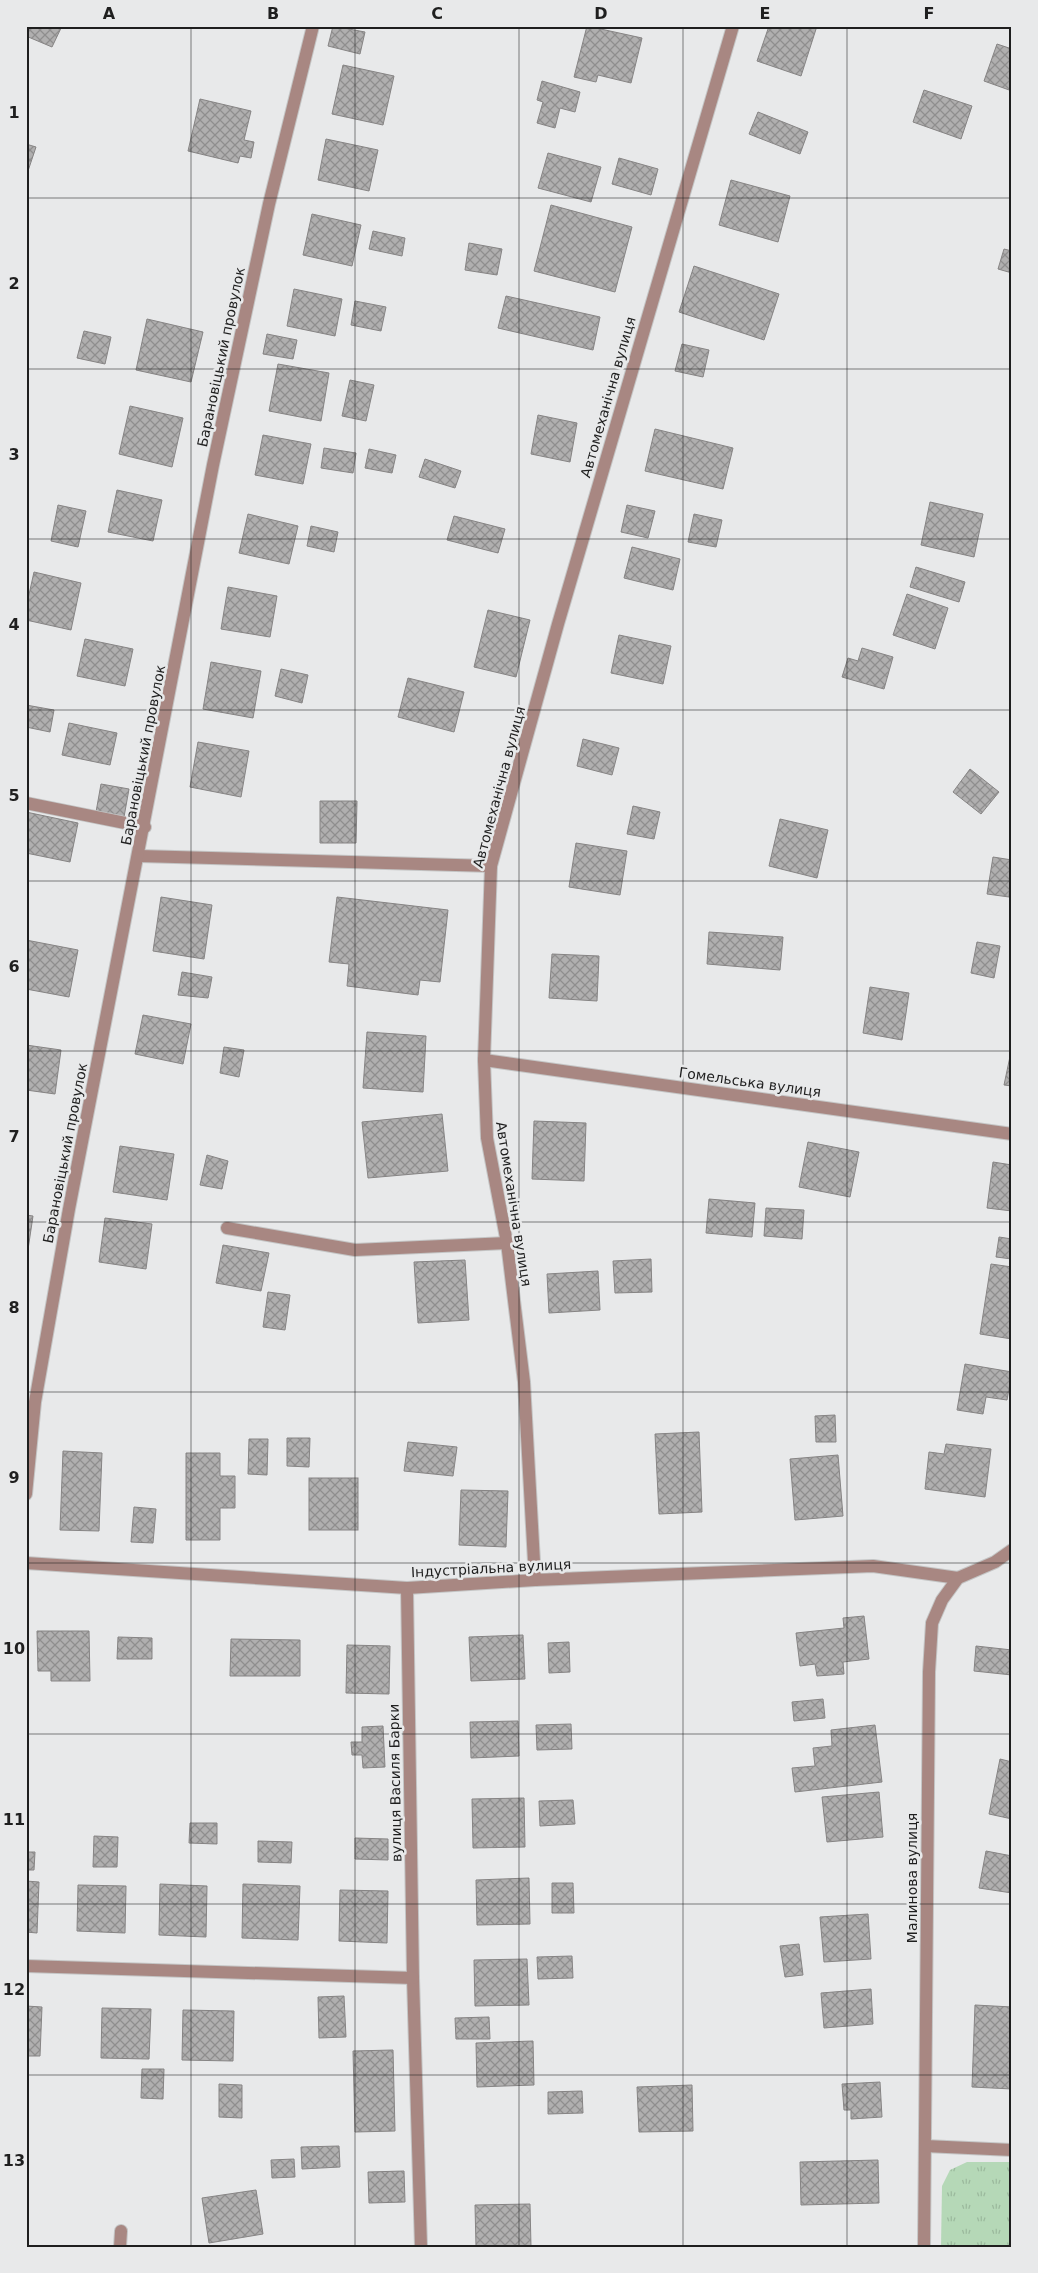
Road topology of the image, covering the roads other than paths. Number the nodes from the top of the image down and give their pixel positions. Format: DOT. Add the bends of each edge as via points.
graph roads {
  1 [pos="313,26"];
  2 [pos="733,26"];
  3 [pos="26,803"];
  4 [pos="145,826"];
  5 [pos="139,856"];
  6 [pos="491,866"];
  7 [pos="484,1060"];
  8 [pos="1012,1134"];
  9 [pos="227,1228"];
  10 [pos="507,1243"];
  11 [pos="26,1494"];
  12 [pos="1012,1550"];
  13 [pos="26,1563"];
  14 [pos="958,1578"];
  15 [pos="535,1580"];
  16 [pos="408,1588"];
  17 [pos="26,1966"];
  18 [pos="413,1978"];
  19 [pos="925,2146"];
  20 [pos="1012,2150"];
  21 [pos="121,2232"];
  22 [pos="120,2247"];
  23 [pos="421,2247"];
  24 [pos="924,2247"];
  1 -- 4 [label="street, Барановіцький провулок" via="269,204 216,456"];
  2 -- 6 [label="street, Автомеханічна вулиця" via="558,624"];
  3 -- 4 [label="street"];
  4 -- 5 [label="street, Барановіцький провулок"];
  5 -- 6 [label="street"];
  5 -- 11 [label="street, Барановіцький провулок" via="67,1218 35,1402"];
  6 -- 7 [label="street, Автомеханічна вулиця"];
  7 -- 8 [label="street, Гомельська вулиця"];
  7 -- 10 [label="street, Автомеханічна вулиця" via="487,1138"];
  9 -- 10 [label="street" via="355,1250"];
  10 -- 15 [label="street, Автомеханічна вулиця" via="524,1382"];
  12 -- 14 [label="street" via="995,1562"];
  13 -- 16 [label="street, Індустріальна вулиця"];
  14 -- 15 [label="street, Індустріальна вулиця" via="873,1566"];
  14 -- 19 [label="street, Малинова вулиця" via="942,1600 932,1623 930,1652"];
  15 -- 16 [label="street, Індустріальна вулиця"];
  16 -- 18 [label="street, вулиця Василя Барки"];
  17 -- 18 [label="street"];
  18 -- 23 [label="street, вулиця Василя Барки"];
  19 -- 20 [label="street"];
  19 -- 24 [label="street, Малинова вулиця"];
  21 -- 22 [label="street"];
}
